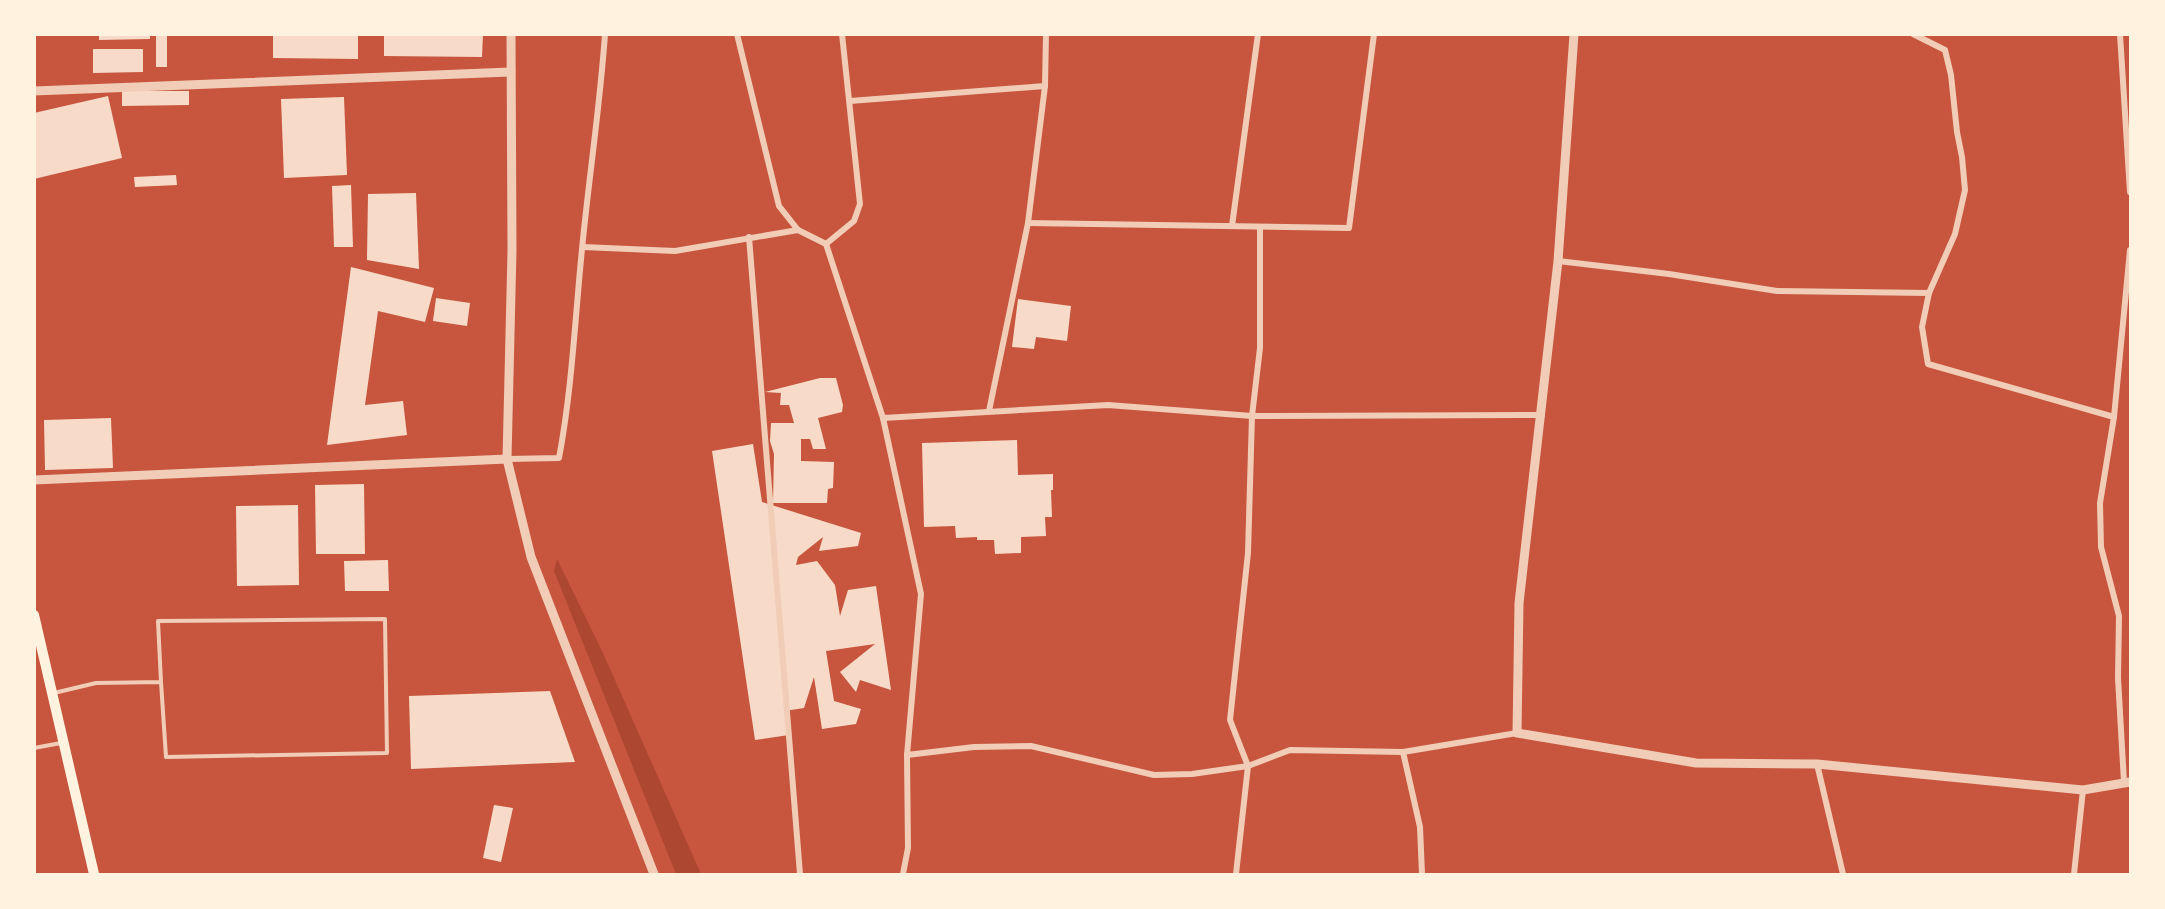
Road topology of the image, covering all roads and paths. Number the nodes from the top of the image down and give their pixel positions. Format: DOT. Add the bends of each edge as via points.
graph roads {
  1 [pos="512,34"];
  2 [pos="605,34"];
  3 [pos="737,34"];
  4 [pos="842,34"];
  5 [pos="1046,34"];
  6 [pos="1258,34"];
  7 [pos="1374,34"];
  8 [pos="1574,34"];
  9 [pos="1913,34"];
  10 [pos="2120,34"];
  11 [pos="511,72"];
  12 [pos="1045,86"];
  13 [pos="34,91"];
  14 [pos="850,101"];
  15 [pos="2130,176"];
  16 [pos="2130,192"];
  17 [pos="1028,223"];
  18 [pos="1232,226"];
  19 [pos="1260,227"];
  20 [pos="798,230"];
  21 [pos="749,237"];
  22 [pos="826,244"];
  23 [pos="583,247"];
  24 [pos="2130,250"];
  25 [pos="1558,261"];
  26 [pos="1929,293"];
  27 [pos="989,411"];
  28 [pos="1542,415"];
  29 [pos="1252,416"];
  30 [pos="2115,417"];
  31 [pos="883,418"];
  32 [pos="507,459"];
  33 [pos="34,480"];
  34 [pos="34,615"];
  35 [pos="160,682"];
  36 [pos="53,694"];
  37 [pos="1517,733"];
  38 [pos="65,742"];
  39 [pos="34,748"];
  40 [pos="1403,753"];
  41 [pos="907,755"];
  42 [pos="1817,764"];
  43 [pos="1248,766"];
  44 [pos="2127,782"];
  45 [pos="2083,790"];
  46 [pos="94,874"];
  47 [pos="654,874"];
  48 [pos="800,874"];
  49 [pos="903,874"];
  50 [pos="1236,874"];
  51 [pos="1422,874"];
  52 [pos="1843,874"];
  53 [pos="2074,874"];
  1 -- 11 [label="street"];
  2 -- 23 [label="street"];
  3 -- 20 [label="street" via="779,206"];
  4 -- 14 [label="street"];
  5 -- 12 [label="street"];
  6 -- 18 [label="street"];
  7 -- 19 [label="street" via="1349,228"];
  8 -- 25 [label="street"];
  9 -- 26 [label="street" via="1945,50 1952,75 1965,190 1955,234"];
  10 -- 15 [label="street"];
  11 -- 13 [label="street"];
  11 -- 32 [label="street"];
  12 -- 14 [label="street"];
  12 -- 17 [label="street"];
  14 -- 22 [label="street" via="861,204 854,221"];
  15 -- 16 [label="street"];
  17 -- 18 [label="street"];
  17 -- 27 [label="street"];
  18 -- 19 [label="street"];
  19 -- 29 [label="street" via="1260,348"];
  20 -- 21 [label="street"];
  20 -- 22 [label="street"];
  21 -- 23 [label="street" via="675,251"];
  21 -- 48 [label="street"];
  22 -- 31 [label="street"];
  23 -- 32 [label="street" via="567,415 559,458"];
  24 -- 30 [label="street"];
  25 -- 26 [label="street" via="1777,291"];
  25 -- 28 [label="street"];
  26 -- 30 [label="street" via="1922,327 1928,364"];
  27 -- 29 [label="street" via="1108,405"];
  27 -- 31 [label="street"];
  28 -- 29 [label="street"];
  28 -- 37 [label="street" via="1519,603"];
  29 -- 43 [label="street" via="1248,553 1230,720"];
  30 -- 44 [label="street" via="2100,503 2101,547 2119,616 2118,678"];
  31 -- 41 [label="street" via="921,594"];
  32 -- 33 [label="street"];
  32 -- 47 [label="street" via="531,556"];
  34 -- 36 [label="main road"];
  35 -- 35 [label="lane" via="158,621 385,619 387,753 166,757"];
  35 -- 36 [label="lane" via="96,683"];
  36 -- 38 [label="main road"];
  37 -- 40 [label="street"];
  37 -- 42 [label="street" via="1696,763"];
  38 -- 39 [label="lane"];
  38 -- 46 [label="main road"];
  40 -- 43 [label="street" via="1290,750"];
  40 -- 51 [label="street" via="1420,827"];
  41 -- 43 [label="street" via="974,747 1031,746 1154,775"];
  41 -- 49 [label="street" via="908,848"];
  42 -- 45 [label="street"];
  42 -- 52 [label="street"];
  43 -- 50 [label="street"];
  44 -- 45 [label="street"];
  45 -- 53 [label="street"];
}
